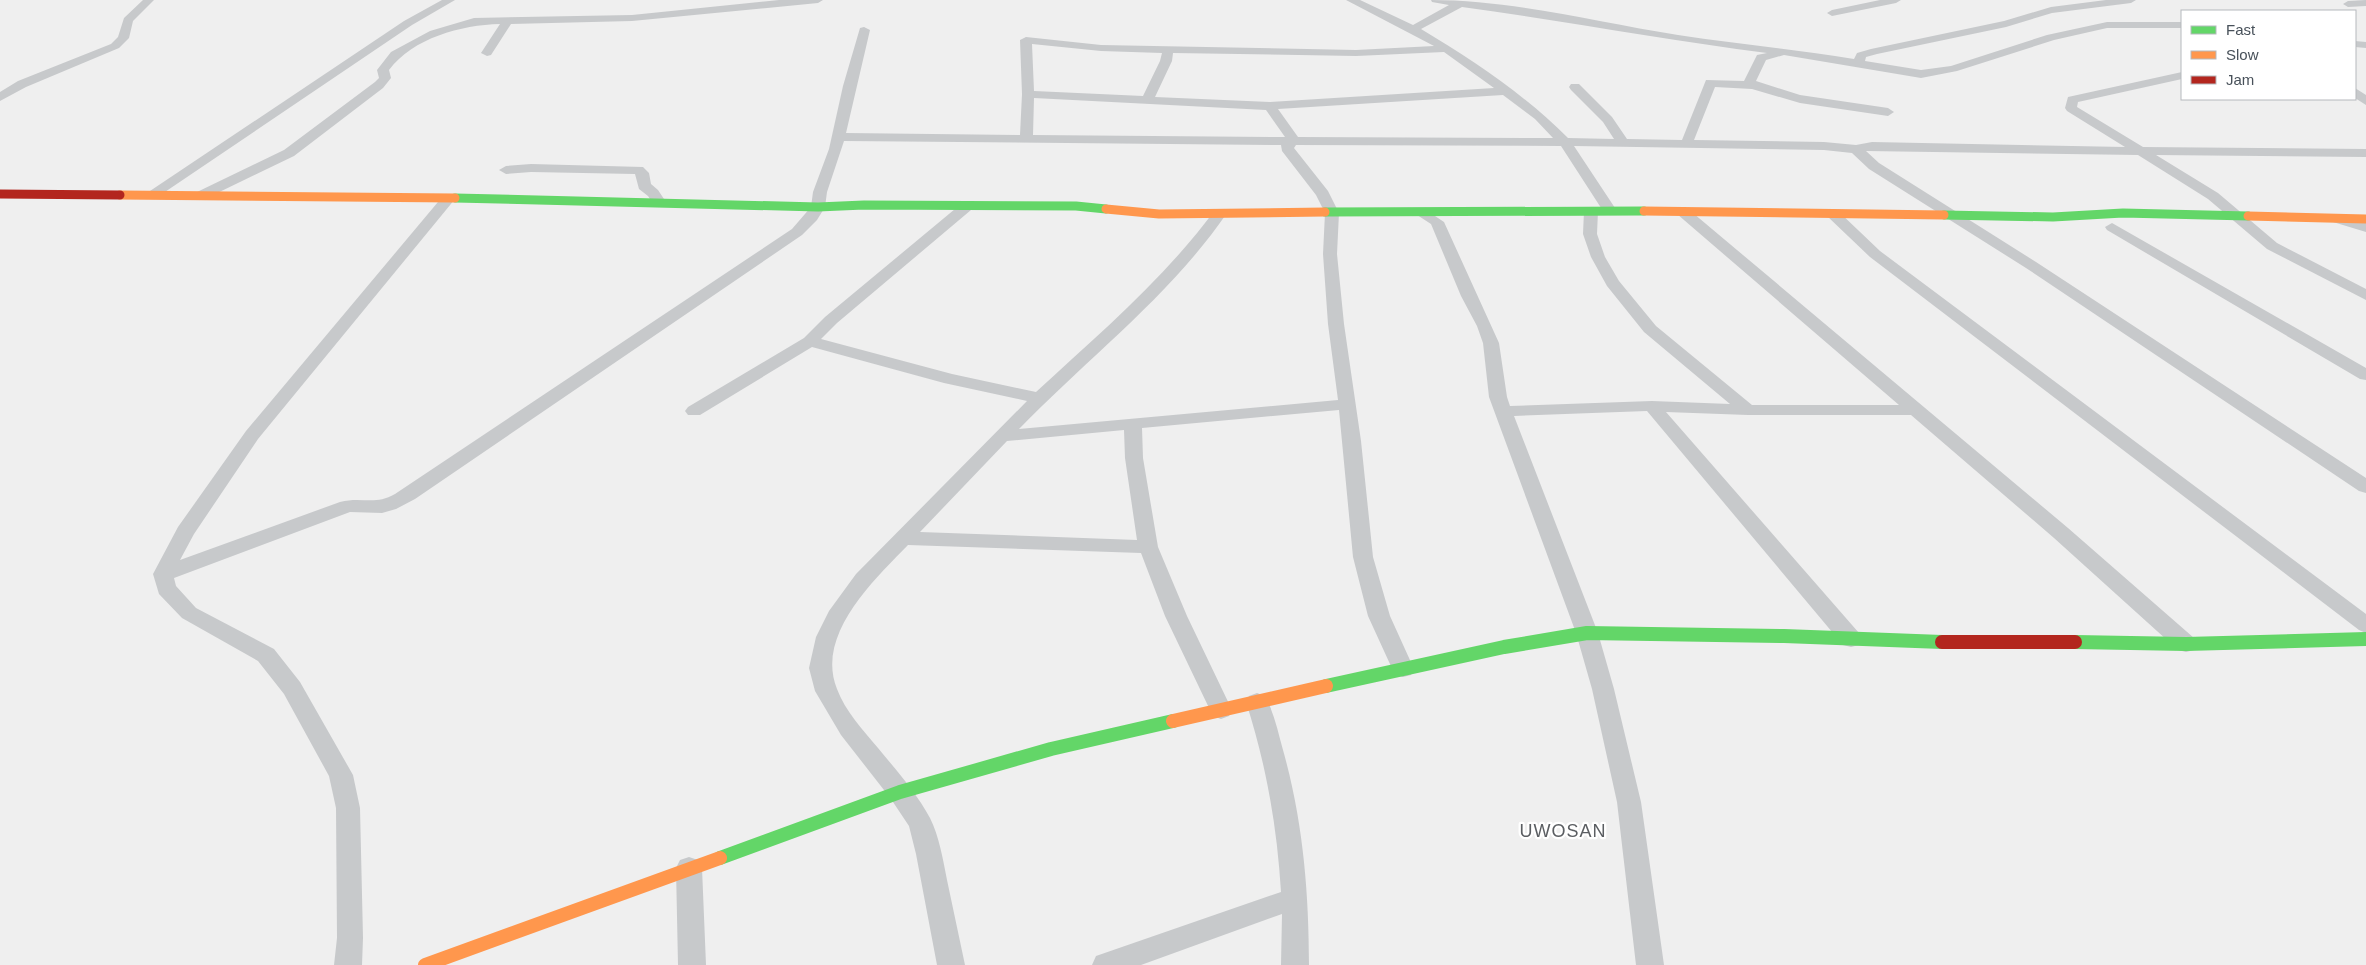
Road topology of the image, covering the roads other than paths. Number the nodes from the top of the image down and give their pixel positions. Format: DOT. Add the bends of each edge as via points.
graph roads {
  1 [pos="148,0"];
  2 [pos="450,0"];
  3 [pos="818,0"];
  4 [pos="1351,0"];
  5 [pos="1436,0"];
  6 [pos="1896,0"];
  7 [pos="2131,0"];
  8 [pos="1466,2"];
  9 [pos="2366,3"];
  10 [pos="2348,4"];
  11 [pos="1832,13"];
  12 [pos="508,19"];
  13 [pos="2181,25"];
  14 [pos="1413,29"];
  15 [pos="864,30"];
  16 [pos="1168,48"];
  17 [pos="1446,49"];
  18 [pos="487,53"];
  19 [pos="1810,55"];
  20 [pos="1859,62"];
  21 [pos="2181,76"];
  22 [pos="1752,85"];
  23 [pos="1575,87"];
  24 [pos="1505,91"];
  25 [pos="2356,93"];
  26 [pos="1028,94"];
  27 [pos="0,97"];
  28 [pos="1147,100"];
  29 [pos="2366,101"];
  30 [pos="1270,106"];
  31 [pos="1888,112"];
  32 [pos="839,136"];
  33 [pos="1026,138"];
  34 [pos="1294,141"];
  35 [pos="1566,143"];
  36 [pos="1624,144"];
  37 [pos="1686,145"];
  38 [pos="1856,149"];
  39 [pos="2140,151"];
  40 [pos="2366,153"];
  41 [pos="506,170"];
  42 [pos="0,194"];
  43 [pos="151,195"];
  44 [pos="202,195"];
  45 [pos="448,199"];
  46 [pos="658,202"];
  47 [pos="818,207"];
  48 [pos="966,207"];
  49 [pos="1590,211"];
  50 [pos="1610,211"];
  51 [pos="1682,211"];
  52 [pos="1220,213"];
  53 [pos="1332,213"];
  54 [pos="1832,213"];
  55 [pos="1434,216"];
  56 [pos="1954,217"];
  57 [pos="2239,217"];
  58 [pos="2338,219"];
  59 [pos="2366,219"];
  60 [pos="2112,228"];
  61 [pos="2366,228"];
  62 [pos="2366,295"];
  63 [pos="810,341"];
  64 [pos="2366,375"];
  65 [pos="1040,398"];
  66 [pos="1347,404"];
  67 [pos="1652,406"];
  68 [pos="1748,410"];
  69 [pos="1916,410"];
  70 [pos="694,411"];
  71 [pos="1504,411"];
  72 [pos="1133,424"];
  73 [pos="1003,436"];
  74 [pos="2366,487"];
  75 [pos="904,538"];
  76 [pos="1148,547"];
  77 [pos="163,574"];
  78 [pos="2366,625"];
  79 [pos="1587,633"];
  80 [pos="1851,639"];
  81 [pos="2366,639"];
  82 [pos="2186,644"];
  83 [pos="1403,669"];
  84 [pos="1257,702"];
  85 [pos="1221,710"];
  86 [pos="900,792"];
  87 [pos="689,868"];
  88 [pos="1296,898"];
  89 [pos="348,965"];
  90 [pos="426,965"];
  91 [pos="692,965"];
  92 [pos="951,965"];
  93 [pos="1106,965"];
  94 [pos="1295,965"];
  95 [pos="1650,965"];
  1 -- 27 [label="street" via="128,20 123,38 115,46 22,84"];
  2 -- 43 [label="street" via="408,23"];
  3 -- 12 [label="street" via="708,8 632,18"];
  4 -- 14 [label="street"];
  5 -- 8 [label="street"];
  6 -- 11 [label="street"];
  7 -- 20 [label="street" via="2051,10 2006,24 1874,51 1861,55"];
  8 -- 14 [label="street"];
  8 -- 19 [label="street" via="1676,38"];
  9 -- 10 [label="street"];
  12 -- 18 [label="street"];
  12 -- 44 [label="street" via="457,25 395,54 383,70 385,78 379,85 304,144"];
  13 -- 20 [label="street" via="2107,25 2081,30 2051,36 1931,74"];
  14 -- 17 [label="street"];
  15 -- 32 [label="street"];
  16 -- 17 [label="street" via="1356,53"];
  16 -- 26 [label="street" via="1101,48 1026,40"];
  16 -- 28 [label="street" via="1166,61"];
  17 -- 24 [label="street"];
  19 -- 20 [label="street"];
  19 -- 22 [label="street" via="1770,54 1761,57 1749,83"];
  21 -- 39 [label="street" via="2072,100 2071,108"];
  22 -- 31 [label="street" via="1825,105"];
  22 -- 37 [label="street" via="1710,82"];
  23 -- 36 [label="street" via="1608,120"];
  24 -- 30 [label="street"];
  24 -- 35 [label="street" via="1539,116"];
  25 -- 29 [label="street"];
  26 -- 28 [label="street"];
  26 -- 33 [label="street"];
  28 -- 30 [label="street"];
  30 -- 34 [label="street"];
  32 -- 33 [label="street"];
  32 -- 47 [label="street"];
  33 -- 34 [label="street"];
  34 -- 35 [label="street"];
  34 -- 53 [label="street" via="1287,144 1287,148 1323,194"];
  35 -- 36 [label="street"];
  35 -- 50 [label="street"];
  36 -- 37 [label="street"];
  37 -- 38 [label="street"];
  38 -- 39 [label="street" via="1872,146"];
  38 -- 56 [label="street" via="1874,166"];
  39 -- 40 [label="street"];
  39 -- 57 [label="street"];
  41 -- 46 [label="street" via="638,170 642,173 644,186"];
  42 -- 43 [label="street"];
  43 -- 44 [label="street"];
  44 -- 45 [label="street"];
  45 -- 46 [label="street"];
  45 -- 77 [label="street" via="252,435 185,532"];
  46 -- 47 [label="street"];
  47 -- 48 [label="street"];
  47 -- 77 [label="street" via="797,232 442,473 390,504 347,506"];
  48 -- 52 [label="street" via="1076,206 1158,214"];
  48 -- 63 [label="street"];
  49 -- 50 [label="street"];
  49 -- 55 [label="street"];
  49 -- 68 [label="street" via="1590,234 1595,249 1619,290 1650,330"];
  50 -- 51 [label="street"];
  51 -- 54 [label="street"];
  51 -- 69 [label="street"];
  52 -- 53 [label="street"];
  52 -- 65 [label="street" via="1178,266"];
  53 -- 55 [label="street"];
  53 -- 66 [label="street" via="1330,254"];
  54 -- 56 [label="street"];
  54 -- 78 [label="street" via="1875,254"];
  55 -- 71 [label="street" via="1485,326 1491,343 1498,397"];
  56 -- 57 [label="street" via="2053,217 2123,212"];
  56 -- 74 [label="street"];
  57 -- 58 [label="street"];
  57 -- 62 [label="street" via="2272,246"];
  58 -- 59 [label="street"];
  58 -- 61 [label="street"];
  60 -- 64 [label="street"];
  63 -- 65 [label="street" via="950,379"];
  63 -- 70 [label="street"];
  65 -- 73 [label="street"];
  66 -- 72 [label="street"];
  66 -- 83 [label="street" via="1363,557 1379,616"];
  67 -- 68 [label="street"];
  67 -- 71 [label="street"];
  67 -- 80 [label="street"];
  68 -- 69 [label="street"];
  69 -- 82 [label="street"];
  71 -- 79 [label="street"];
  72 -- 73 [label="street"];
  72 -- 76 [label="street" via="1134,458"];
  73 -- 75 [label="street"];
  75 -- 76 [label="street"];
  75 -- 86 [label="street" via="864,579 839,611 827,637 820,668 826,691 849,729"];
  76 -- 85 [label="street" via="1176,616"];
  77 -- 89 [label="street" via="166,589 189,613 266,655 292,688 341,776 348,808"];
  79 -- 80 [label="street"];
  79 -- 83 [label="street"];
  79 -- 95 [label="street" via="1629,802"];
  80 -- 82 [label="street"];
  81 -- 82 [label="street"];
  83 -- 84 [label="street"];
  84 -- 85 [label="street"];
  84 -- 88 [label="street" via="1270,738 1289,829"];
  85 -- 86 [label="street" via="1051,749"];
  86 -- 87 [label="street"];
  86 -- 92 [label="street" via="920,823"];
  87 -- 90 [label="street"];
  87 -- 91 [label="street"];
  88 -- 93 [label="street"];
  88 -- 94 [label="street"];
}
